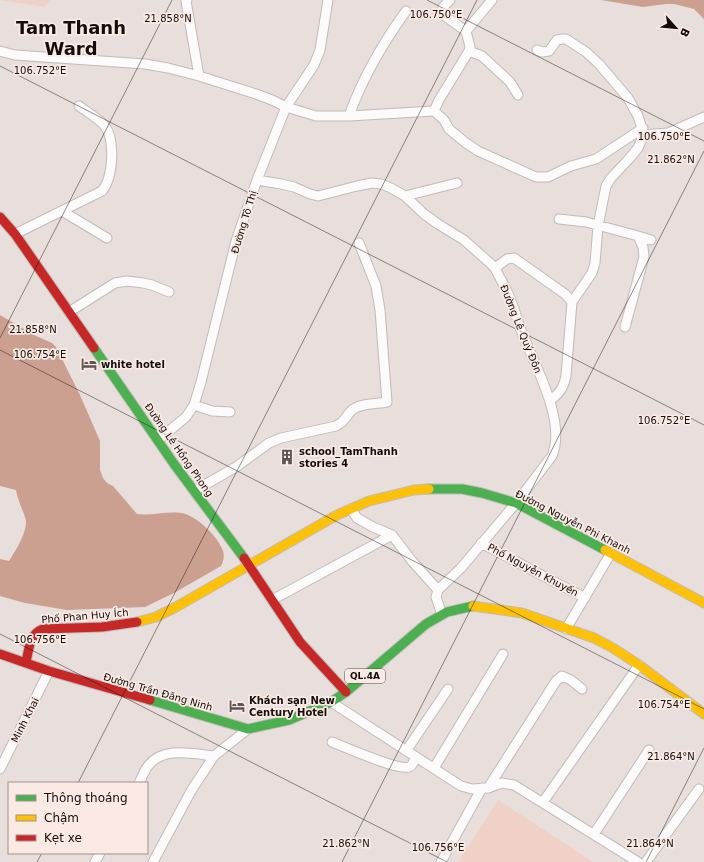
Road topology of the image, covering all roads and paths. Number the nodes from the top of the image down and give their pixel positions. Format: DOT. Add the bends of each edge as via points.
graph roads {
  1 [pos="187,0"];
  2 [pos="328,0"];
  3 [pos="450,0"];
  4 [pos="492,0"];
  5 [pos="406,11"];
  6 [pos="466,31"];
  7 [pos="537,50"];
  8 [pos="0,51"];
  9 [pos="469,51"];
  10 [pos="199,76"];
  11 [pos="518,95"];
  12 [pos="79,106"];
  13 [pos="286,107"];
  14 [pos="434,111"];
  15 [pos="349,116"];
  16 [pos="704,117"];
  17 [pos="643,132"];
  18 [pos="257,180"];
  19 [pos="458,183"];
  20 [pos="405,196"];
  21 [pos="62,211"];
  22 [pos="0,217"];
  23 [pos="559,219"];
  24 [pos="598,226"];
  25 [pos="15,234"];
  26 [pos="638,236"];
  27 [pos="107,238"];
  28 [pos="650,240"];
  29 [pos="359,243"];
  30 [pos="495,268"];
  31 [pos="169,292"];
  32 [pos="572,302"];
  33 [pos="69,312"];
  34 [pos="625,327"];
  35 [pos="551,400"];
  36 [pos="194,405"];
  37 [pos="230,412"];
  38 [pos="158,440"];
  39 [pos="194,491"];
  40 [pos="516,504"];
  41 [pos="351,509"];
  42 [pos="392,534"];
  43 [pos="481,543"];
  44 [pos="611,553"];
  45 [pos="249,565"];
  46 [pos="438,590"];
  47 [pos="584,598"];
  48 [pos="272,600"];
  49 [pos="704,603"];
  50 [pos="442,615"];
  51 [pos="566,629"];
  52 [pos="0,654"];
  53 [pos="503,654"];
  54 [pos="26,662"];
  55 [pos="639,665"];
  56 [pos="49,671"];
  57 [pos="448,689"];
  58 [pos="582,689"];
  59 [pos="346,692"];
  60 [pos="331,702"];
  61 [pos="704,714"];
  62 [pos="248,729"];
  63 [pos="332,742"];
  64 [pos="649,750"];
  65 [pos="406,751"];
  66 [pos="214,756"];
  67 [pos="416,757"];
  68 [pos="434,768"];
  69 [pos="0,769"];
  70 [pos="140,782"];
  71 [pos="485,788"];
  72 [pos="699,788"];
  73 [pos="543,802"];
  74 [pos="594,834"];
  75 [pos="153,862"];
  76 [pos="441,862"];
  77 [pos="638,862"];
  78 [pos="646,862"];
  1 -- 10 [label="street"];
  2 -- 13 [label="street, Đường Tô Thị" via="320,50 314,65"];
  3 -- 6 [label="street" via="443,7 442,14"];
  4 -- 6 [label="street"];
  5 -- 15 [label="street" via="388,38"];
  6 -- 9 [label="street"];
  7 -- 17 [label="street" via="549,51 562,38 586,52 628,98"];
  8 -- 10 [label="street" via="15,55 145,64"];
  9 -- 11 [label="street" via="482,56 510,82"];
  9 -- 14 [label="street" via="438,100"];
  10 -- 13 [label="street" via="256,94"];
  12 -- 21 [label="street" via="104,126 110,138 109,178 102,191"];
  13 -- 15 [label="street" via="316,116"];
  13 -- 18 [label="street, Đường Tô Thị"];
  14 -- 15 [label="street"];
  14 -- 17 [label="street" via="449,129 478,151 536,177 544,178 571,166 596,159"];
  16 -- 17 [label="street" via="668,133"];
  17 -- 24 [label="street" via="638,148 608,182"];
  18 -- 20 [label="street, Đường Lê Quý Đôn" via="294,187 318,196 372,183 381,184"];
  18 -- 36 [label="street, Đường Tô Thị" via="236,241"];
  19 -- 20 [label="street"];
  20 -- 30 [label="street, Đường Lê Quý Đôn" via="424,214 464,240"];
  21 -- 25 [label="street"];
  21 -- 27 [label="street"];
  22 -- 25 [label="street, Đường Lê Hồng Phong"];
  23 -- 24 [label="street"];
  24 -- 26 [label="street"];
  24 -- 32 [label="street" via="592,273"];
  25 -- 33 [label="street, Đường Lê Hồng Phong"];
  26 -- 28 [label="street"];
  26 -- 34 [label="street" via="644,257"];
  29 -- 39 [label="street" via="376,286 387,402 358,406 344,422 336,426 281,438 270,443 236,467"];
  30 -- 32 [label="street" via="507,259 514,258 565,294"];
  30 -- 35 [label="street, Đường Lê Quý Đôn" via="511,300 520,329"];
  31 -- 33 [label="street" via="142,283 115,283"];
  32 -- 35 [label="street" via="566,376 561,391"];
  33 -- 38 [label="street, Đường Lê Hồng Phong"];
  35 -- 40 [label="street, Đường Lê Quý Đôn" via="556,448"];
  36 -- 37 [label="street" via="212,411"];
  36 -- 38 [label="street, Đường Tô Thị" via="186,417"];
  38 -- 39 [label="street, Đường Lê Hồng Phong"];
  39 -- 45 [label="street, Đường Lê Hồng Phong"];
  40 -- 41 [label="street, Đường Nguyễn Phi Khanh" via="462,489 436,488 414,490 369,501"];
  40 -- 43 [label="street, Đường Lê Quý Đôn"];
  40 -- 44 [label="street, Đường Nguyễn Phi Khanh"];
  41 -- 42 [label="street" via="357,518"];
  41 -- 45 [label="street, Đường Nguyễn Phi Khanh"];
  42 -- 46 [label="street"];
  42 -- 48 [label="street"];
  43 -- 46 [label="street, Đường Lê Quý Đôn"];
  43 -- 47 [label="street, Phố Nguyễn Khuyến"];
  44 -- 47 [label="street"];
  44 -- 49 [label="street, Đường Nguyễn Phi Khanh"];
  45 -- 48 [label="street, Đường Lê Hồng Phong"];
  45 -- 54 [label="street, Phố Phan Huy Ích" via="153,618 104,627 57,628 36,632"];
  46 -- 50 [label="street" via="436,597"];
  47 -- 51 [label="street"];
  48 -- 59 [label="street, Đường Lê Hồng Phong" via="300,642"];
  50 -- 51 [label="street, Đường Trần Đăng Ninh / QL.4A" via="473,606 522,613"];
  50 -- 59 [label="street, Đường Trần Đăng Ninh / QL.4A" via="426,624"];
  51 -- 55 [label="street, Đường Trần Đăng Ninh / QL.4A" via="594,638"];
  52 -- 54 [label="street, Đường Trần Đăng Ninh / QL.4A"];
  53 -- 68 [label="street"];
  54 -- 56 [label="street, Đường Trần Đăng Ninh / QL.4A"];
  55 -- 61 [label="street, Đường Trần Đăng Ninh / QL.4A"];
  55 -- 73 [label="street"];
  56 -- 62 [label="street, Đường Trần Đăng Ninh / QL.4A"];
  56 -- 69 [label="street, Minh Khai"];
  57 -- 65 [label="street"];
  58 -- 71 [label="street" via="562,676 556,681"];
  59 -- 60 [label="street, Đường Trần Đăng Ninh / QL.4A"];
  60 -- 62 [label="street, Đường Trần Đăng Ninh / QL.4A" via="289,720"];
  60 -- 65 [label="street"];
  62 -- 66 [label="street"];
  63 -- 67 [label="street" via="390,764 405,767 413,765"];
  64 -- 74 [label="street"];
  65 -- 67 [label="street"];
  66 -- 70 [label="street" via="175,753 157,758"];
  66 -- 75 [label="street" via="191,791"];
  67 -- 68 [label="street"];
  68 -- 71 [label="street" via="461,786 472,790"];
  71 -- 73 [label="street" via="502,783 514,785"];
  71 -- 76 [label="street"];
  72 -- 78 [label="street"];
  73 -- 74 [label="street"];
  74 -- 77 [label="street"];
}
